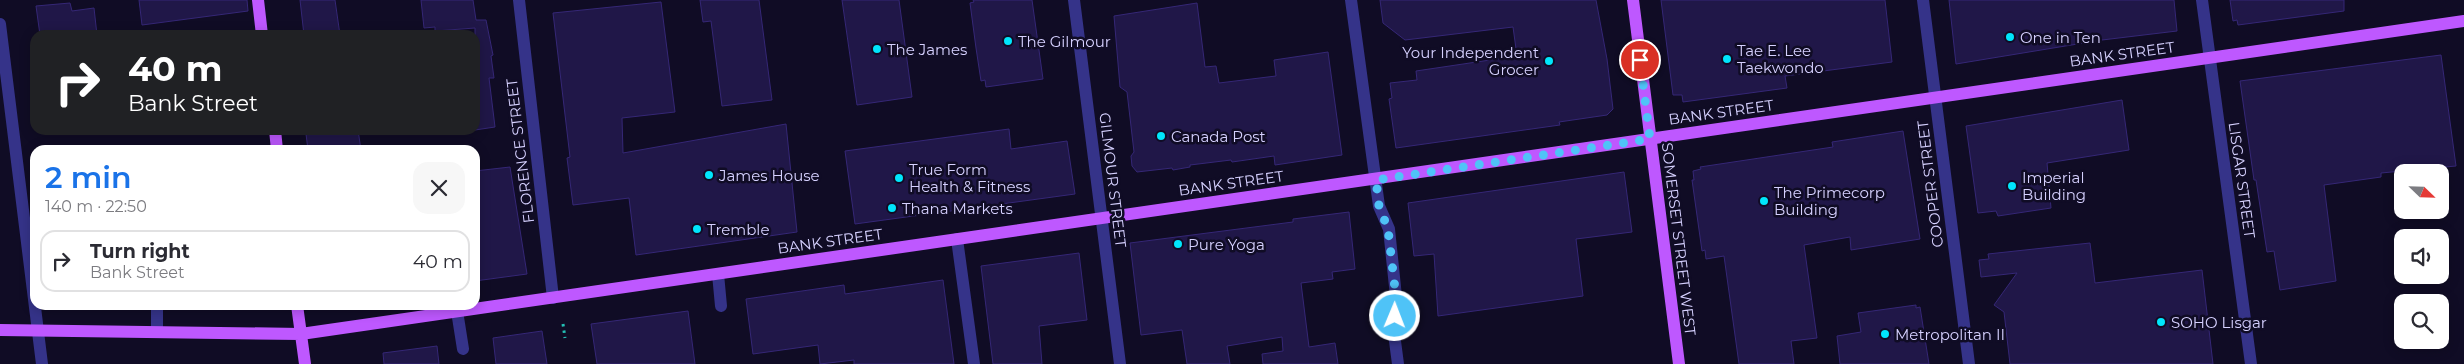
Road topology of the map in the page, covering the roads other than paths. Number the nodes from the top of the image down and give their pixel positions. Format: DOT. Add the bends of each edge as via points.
graph roads {
  1 [pos="258,0"];
  2 [pos="519,0"];
  3 [pos="1074,0"];
  4 [pos="1351,0"];
  5 [pos="1633,0"];
  6 [pos="1923,0"];
  7 [pos="2202,0"];
  8 [pos="2464,21"];
  9 [pos="0,24"];
  10 [pos="261,30"];
  11 [pos="2209,58"];
  12 [pos="1937,98"];
  13 [pos="1650,139"];
  14 [pos="1376,180"];
  15 [pos="1101,217"];
  16 [pos="957,239"];
  17 [pos="30,273"];
  18 [pos="718,274"];
  19 [pos="553,298"];
  20 [pos="721,306"];
  21 [pos="480,308"];
  22 [pos="34,310"];
  23 [pos="157,310"];
  24 [pos="298,310"];
  25 [pos="464,310"];
  26 [pos="457,311"];
  27 [pos="0,330"];
  28 [pos="37,331"];
  29 [pos="157,332"];
  30 [pos="301,334"];
  31 [pos="463,349"];
  32 [pos="42,364"];
  33 [pos="305,364"];
  34 [pos="974,364"];
  35 [pos="1120,364"];
  36 [pos="1398,364"];
  37 [pos="1679,364"];
  38 [pos="1969,364"];
  39 [pos="2251,364"];
  1 -- 10 [label="main road"];
  2 -- 19 [label="street, FLORENCE STREET"];
  3 -- 15 [label="street, GILMOUR STREET"];
  4 -- 14 [label="street"];
  5 -- 13 [label="main road, SOMERSET STREET WEST"];
  6 -- 12 [label="street, COOPER STREET"];
  7 -- 11 [label="street, LISGAR STREET"];
  8 -- 11 [label="main road, BANK STREET"];
  9 -- 17 [label="street"];
  11 -- 12 [label="main road, BANK STREET"];
  11 -- 39 [label="street, LISGAR STREET"];
  12 -- 13 [label="main road, BANK STREET"];
  12 -- 38 [label="street, COOPER STREET"];
  13 -- 14 [label="main road, BANK STREET"];
  13 -- 37 [label="main road, SOMERSET STREET WEST"];
  14 -- 15 [label="main road, BANK STREET"];
  14 -- 36 [label="street" via="1379,206 1388,229 1397,306 1393,326"];
  15 -- 16 [label="main road, BANK STREET"];
  15 -- 35 [label="street, GILMOUR STREET"];
  16 -- 18 [label="main road, BANK STREET"];
  16 -- 34 [label="street"];
  18 -- 19 [label="main road, BANK STREET"];
  18 -- 20 [label="street"];
  19 -- 21 [label="main road, BANK STREET"];
  22 -- 28 [label="street"];
  23 -- 29 [label="street"];
  24 -- 30 [label="main road"];
  25 -- 26 [label="main road, BANK STREET"];
  26 -- 30 [label="main road, BANK STREET"];
  26 -- 31 [label="street"];
  27 -- 28 [label="main road, BANK STREET"];
  28 -- 29 [label="main road, BANK STREET"];
  28 -- 32 [label="street"];
  29 -- 30 [label="main road, BANK STREET"];
  30 -- 33 [label="main road"];
}
